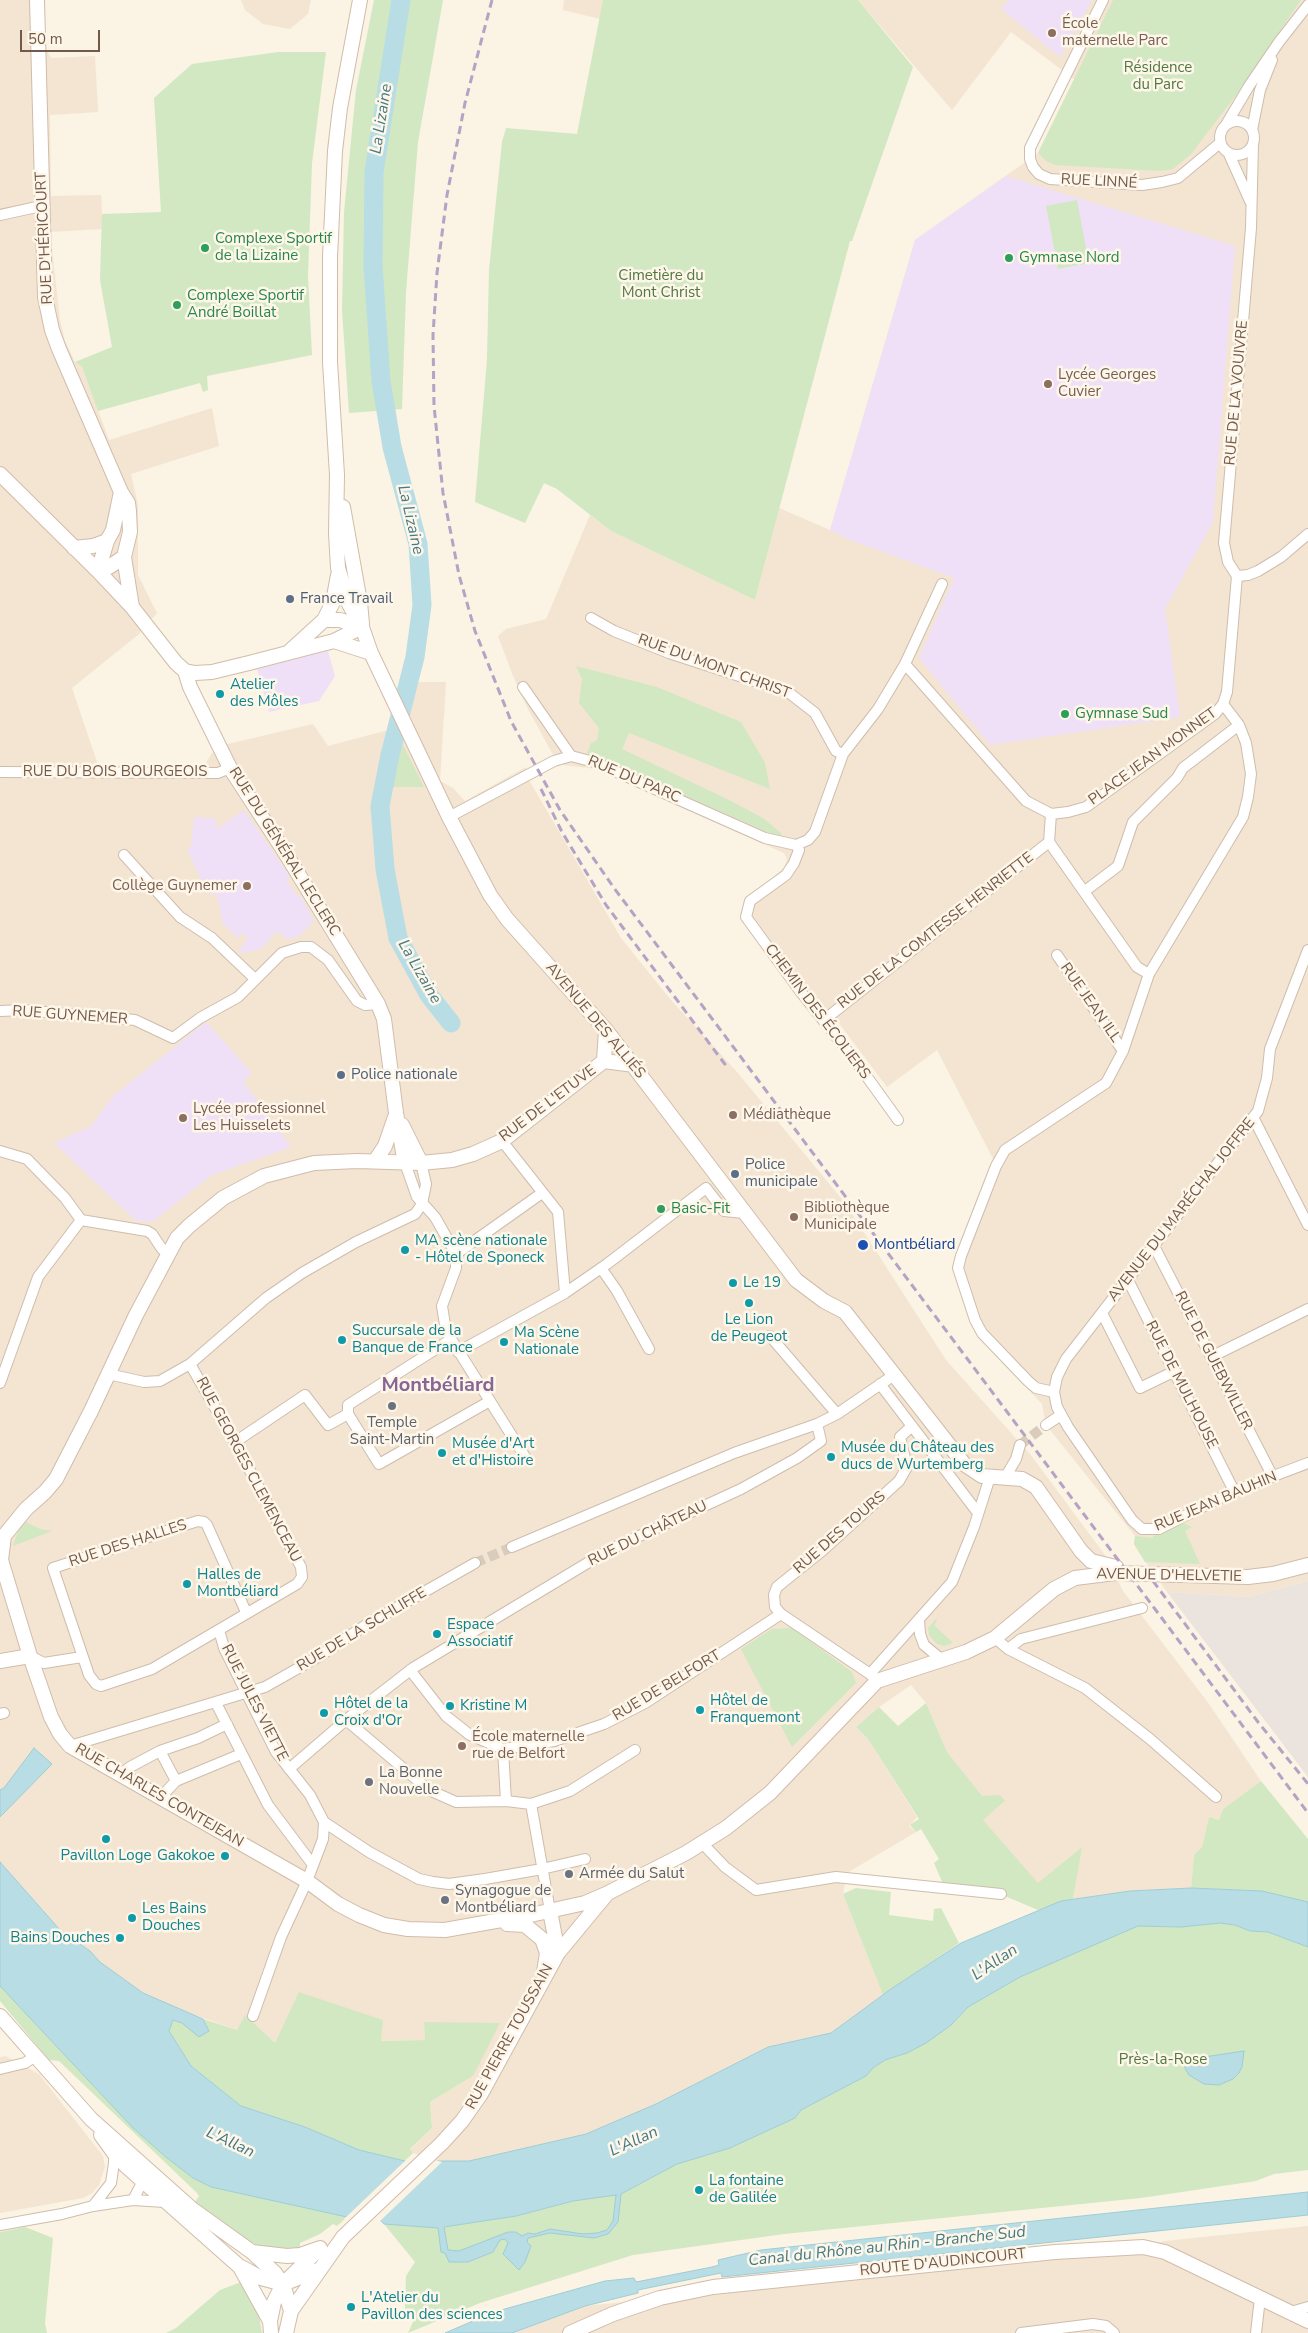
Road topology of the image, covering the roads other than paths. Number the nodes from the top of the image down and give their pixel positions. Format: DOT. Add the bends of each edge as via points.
graph roads {
  1 [pos="36,0"];
  2 [pos="360,0"];
  3 [pos="1103,0"];
  4 [pos="1308,5"];
  5 [pos="1279,42"];
  6 [pos="1227,123"];
  7 [pos="1252,130"];
  8 [pos="1220,143"];
  9 [pos="1253,144"];
  10 [pos="1229,154"];
  11 [pos="41,206"];
  12 [pos="1252,207"];
  13 [pos="0,215"];
  14 [pos="0,474"];
  15 [pos="337,475"];
  16 [pos="121,492"];
  17 [pos="1308,534"];
  18 [pos="107,541"];
  19 [pos="74,548"];
  20 [pos="124,557"];
  21 [pos="338,568"];
  22 [pos="98,571"];
  23 [pos="1237,576"];
  24 [pos="942,584"];
  25 [pos="132,608"];
  26 [pos="591,618"];
  27 [pos="324,620"];
  28 [pos="362,627"];
  29 [pos="334,641"];
  30 [pos="290,652"];
  31 [pos="371,653"];
  32 [pos="905,664"];
  33 [pos="185,671"];
  34 [pos="522,687"];
  35 [pos="1223,704"];
  36 [pos="1239,725"];
  37 [pos="843,754"];
  38 [pos="571,756"];
  39 [pos="230,768"];
  40 [pos="0,772"];
  41 [pos="1051,814"];
  42 [pos="449,817"];
  43 [pos="1049,842"];
  44 [pos="796,845"];
  45 [pos="124,854"];
  46 [pos="1085,891"];
  47 [pos="1308,950"];
  48 [pos="1057,955"];
  49 [pos="1149,974"];
  50 [pos="255,979"];
  51 [pos="378,1004"];
  52 [pos="0,1011"];
  53 [pos="824,1020"];
  54 [pos="606,1030"];
  55 [pos="1123,1051"];
  56 [pos="604,1061"];
  57 [pos="634,1066"];
  58 [pos="396,1114"];
  59 [pos="1254,1119"];
  60 [pos="898,1120"];
  61 [pos="502,1141"];
  62 [pos="0,1152"];
  63 [pos="375,1161"];
  64 [pos="405,1163"];
  65 [pos="421,1163"];
  66 [pos="542,1193"];
  67 [pos="422,1204"];
  68 [pos="744,1213"];
  69 [pos="80,1220"];
  70 [pos="1308,1224"];
  71 [pos="1154,1246"];
  72 [pos="168,1254"];
  73 [pos="456,1254"];
  74 [pos="601,1268"];
  75 [pos="1128,1280"];
  76 [pos="565,1293"];
  77 [pos="1308,1309"];
  78 [pos="1102,1313"];
  79 [pos="770,1336"];
  80 [pos="450,1340"];
  81 [pos="649,1349"];
  82 [pos="458,1352"];
  83 [pos="1212,1357"];
  84 [pos="190,1364"];
  85 [pos="1175,1371"];
  86 [pos="108,1374"];
  87 [pos="894,1375"];
  88 [pos="0,1383"];
  89 [pos="880,1384"];
  90 [pos="1054,1392"];
  91 [pos="490,1401"];
  92 [pos="348,1414"];
  93 [pos="837,1414"];
  94 [pos="1061,1415"];
  95 [pos="817,1424"];
  96 [pos="1046,1425"];
  97 [pos="912,1426"];
  98 [pos="235,1442"];
  99 [pos="1020,1445"];
  100 [pos="527,1460"];
  101 [pos="1308,1463"];
  102 [pos="1006,1476"];
  103 [pos="990,1477"];
  104 [pos="1272,1477"];
  105 [pos="1234,1491"];
  106 [pos="978,1513"];
  107 [pos="2,1535"];
  108 [pos="512,1547"];
  109 [pos="1081,1551"];
  110 [pos="1308,1557"];
  111 [pos="476,1563"];
  112 [pos="1308,1565"];
  113 [pos="2,1572"];
  114 [pos="1076,1578"];
  115 [pos="1142,1608"];
  116 [pos="246,1612"];
  117 [pos="781,1614"];
  118 [pos="919,1620"];
  119 [pos="219,1630"];
  120 [pos="995,1638"];
  121 [pos="1008,1649"];
  122 [pos="30,1656"];
  123 [pos="82,1657"];
  124 [pos="941,1659"];
  125 [pos="0,1661"];
  126 [pos="410,1670"];
  127 [pos="873,1678"];
  128 [pos="247,1694"];
  129 [pos="216,1703"];
  130 [pos="346,1720"];
  131 [pos="227,1724"];
  132 [pos="70,1746"];
  133 [pos="503,1749"];
  134 [pos="635,1750"];
  135 [pos="160,1751"];
  136 [pos="241,1754"];
  137 [pos="288,1769"];
  138 [pos="119,1775"];
  139 [pos="176,1781"];
  140 [pos="1216,1797"];
  141 [pos="160,1798"];
  142 [pos="506,1801"];
  143 [pos="531,1804"];
  144 [pos="324,1822"];
  145 [pos="702,1843"];
  146 [pos="585,1859"];
  147 [pos="313,1865"];
  148 [pos="542,1870"];
  149 [pos="307,1882"];
  150 [pos="606,1894"];
  151 [pos="1001,1894"];
  152 [pos="550,1912"];
  153 [pos="492,1923"];
  154 [pos="558,1953"];
  155 [pos="544,1976"];
  156 [pos="0,2016"];
  157 [pos="253,2016"];
  158 [pos="34,2057"];
  159 [pos="0,2070"];
  160 [pos="91,2119"];
  161 [pos="114,2153"];
  162 [pos="126,2166"];
  163 [pos="143,2172"];
  164 [pos="112,2178"];
  165 [pos="128,2201"];
  166 [pos="165,2202"];
  167 [pos="93,2206"];
  168 [pos="186,2212"];
  169 [pos="0,2225"];
  170 [pos="344,2237"];
  171 [pos="320,2248"];
  172 [pos="252,2252"];
  173 [pos="240,2267"];
  174 [pos="322,2268"];
  175 [pos="283,2284"];
  176 [pos="1260,2298"];
  177 [pos="1308,2307"];
  178 [pos="291,2311"];
  179 [pos="1290,2312"];
  180 [pos="1308,2321"];
  181 [pos="271,2327"];
  182 [pos="286,2333"];
  183 [pos="570,2333"];
  184 [pos="1021,2333"];
  185 [pos="1114,2333"];
  186 [pos="1256,2333"];
  1 -- 11 [label="main road, RUE D'HÉRICOURT" via="41,94"];
  2 -- 15 [label="main road" via="338,126 330,257 330,362"];
  3 -- 8 [label="street, RUE LINNÉ" via="1030,148 1030,159 1039,174 1050,179 1142,185 1162,182 1178,178"];
  4 -- 5 [label="street"];
  5 -- 6 [label="street"];
  5 -- 7 [label="street" via="1260,90"];
  6 -- 7 [label="street" via="1241,121"];
  6 -- 8 [label="street" via="1220,133"];
  7 -- 9 [label="street"];
  8 -- 10 [label="street"];
  9 -- 10 [label="street" via="1246,152"];
  9 -- 12 [label="street, RUE DE LA VOUIVRE"];
  10 -- 12 [label="street, RUE DE LA VOUIVRE"];
  11 -- 13 [label="street"];
  11 -- 16 [label="main road, RUE D'HÉRICOURT" via="45,297 52,330"];
  12 -- 23 [label="street, RUE DE LA VOUIVRE" via="1224,544 1228,562"];
  14 -- 19 [label="main road, RUE DU GÉNÉRAL LECLERC"];
  15 -- 21 [label="main road"];
  15 -- 28 [label="main road"];
  16 -- 18 [label="main road" via="113,530"];
  16 -- 20 [label="main road, RUE D'HÉRICOURT" via="128,503 130,532"];
  17 -- 23 [label="street" via="1258,571"];
  18 -- 19 [label="main road"];
  18 -- 22 [label="main road"];
  19 -- 22 [label="main road, RUE DU GÉNÉRAL LECLERC"];
  20 -- 22 [label="main road"];
  20 -- 25 [label="main road, RUE DU GÉNÉRAL LECLERC"];
  21 -- 27 [label="main road" via="333,602"];
  21 -- 28 [label="main road" via="349,604"];
  22 -- 25 [label="main road, RUE DU GÉNÉRAL LECLERC"];
  23 -- 35 [label="street" via="1227,692"];
  24 -- 32 [label="street"];
  25 -- 33 [label="main road, RUE DU GÉNÉRAL LECLERC"];
  26 -- 37 [label="street, RUE DU MONT CHRIST" via="669,653 788,692 815,713 836,751"];
  27 -- 28 [label="main road" via="340,620"];
  27 -- 30 [label="main road"];
  28 -- 29 [label="main road"];
  28 -- 31 [label="main road, AVENUE DES ALLIÉS"];
  29 -- 30 [label="main road"];
  29 -- 31 [label="main road"];
  30 -- 33 [label="main road" via="212,672"];
  31 -- 42 [label="main road, AVENUE DES ALLIÉS"];
  32 -- 37 [label="street" via="878,709"];
  32 -- 41 [label="street" via="1026,801"];
  33 -- 39 [label="main road, RUE DU GÉNÉRAL LECLERC"];
  34 -- 38 [label="street"];
  35 -- 36 [label="street"];
  35 -- 41 [label="street, PLACE JEAN MONNET" via="1215,714 1086,807"];
  36 -- 46 [label="street" via="1183,768 1134,822 1118,866"];
  36 -- 49 [label="street" via="1246,743 1251,774 1243,817"];
  37 -- 44 [label="street" via="815,832 808,840"];
  38 -- 42 [label="street, RUE DU PARC" via="554,761"];
  38 -- 44 [label="street, RUE DU PARC" via="602,765 765,838"];
  39 -- 40 [label="street, RUE DU BOIS BOURGEOIS" via="218,773"];
  39 -- 51 [label="main road, RUE DU GÉNÉRAL LECLERC"];
  41 -- 43 [label="street"];
  42 -- 54 [label="main road, AVENUE DES ALLIÉS" via="490,895 507,919"];
  43 -- 46 [label="street"];
  43 -- 53 [label="street, RUE DE LA COMTESSE HENRIETTE"];
  44 -- 53 [label="street, CHEMIN DES ÉCOLIERS" via="798,850 786,875 750,901 746,917"];
  45 -- 50 [label="street" via="180,917 212,938"];
  46 -- 49 [label="street" via="1137,966"];
  47 -- 59 [label="street, AVENUE DU MARÉCHAL JOFFRE" via="1270,1048 1264,1094"];
  48 -- 55 [label="street, RUE JEAN ILL"];
  49 -- 55 [label="street"];
  50 -- 51 [label="street, RUE GUYNEMER" via="282,953 311,947 328,960 357,1001 365,1005"];
  50 -- 52 [label="street, RUE GUYNEMER" via="238,997 200,1018 173,1038 136,1020 24,1010"];
  51 -- 58 [label="main road, RUE DU GÉNÉRAL LECLERC" via="384,1018"];
  53 -- 60 [label="street, CHEMIN DES ÉCOLIERS"];
  54 -- 56 [label="main road, RUE DE L'ETUVE"];
  54 -- 57 [label="main road, AVENUE DES ALLIÉS"];
  55 -- 90 [label="street" via="1106,1083 1005,1150 958,1268 975,1320 986,1339 1036,1388"];
  56 -- 57 [label="main road, RUE DE L'ETUVE"];
  56 -- 61 [label="main road, RUE DE L'ETUVE"];
  57 -- 68 [label="main road, AVENUE DES ALLIÉS"];
  58 -- 63 [label="main road, RUE DU GÉNÉRAL LECLERC"];
  58 -- 64 [label="main road, RUE DU GÉNÉRAL LECLERC"];
  58 -- 65 [label="main road, RUE DU GÉNÉRAL LECLERC"];
  59 -- 70 [label="street"];
  59 -- 71 [label="street, AVENUE DU MARÉCHAL JOFFRE"];
  61 -- 65 [label="main road, RUE DE L'ETUVE" via="452,1160"];
  61 -- 66 [label="street"];
  62 -- 69 [label="street" via="27,1159 66,1198"];
  63 -- 64 [label="main road, RUE DE L'ETUVE"];
  63 -- 72 [label="main road, RUE DE L'ETUVE" via="314,1163 264,1176 217,1203 177,1238"];
  64 -- 65 [label="main road, RUE DE L'ETUVE"];
  64 -- 67 [label="street, RUE DU GÉNÉRAL LECLERC" via="413,1191"];
  65 -- 67 [label="street, RUE DU GÉNÉRAL LECLERC" via="426,1184"];
  66 -- 73 [label="street"];
  66 -- 76 [label="street" via="558,1212"];
  67 -- 73 [label="street, RUE DU GÉNÉRAL LECLERC" via="435,1217"];
  67 -- 84 [label="street, RUE GEORGES CLEMENCEAU" via="414,1214 302,1273 266,1298"];
  68 -- 74 [label="street" via="724,1211 706,1188"];
  68 -- 87 [label="main road, AVENUE DES ALLIÉS" via="796,1280 846,1312"];
  69 -- 72 [label="street" via="152,1234"];
  69 -- 88 [label="street" via="38,1277"];
  71 -- 75 [label="street, AVENUE DU MARÉCHAL JOFFRE"];
  71 -- 83 [label="street, RUE DE GUEBWILLER"];
  72 -- 86 [label="main road, RUE DE L'ETUVE"];
  73 -- 80 [label="street" via="456,1268 442,1306"];
  74 -- 76 [label="street"];
  74 -- 81 [label="street"];
  75 -- 78 [label="street, AVENUE DU MARÉCHAL JOFFRE"];
  75 -- 85 [label="street, RUE DE MULHOUSE"];
  76 -- 82 [label="street"];
  77 -- 83 [label="street"];
  78 -- 85 [label="street" via="1140,1388"];
  78 -- 90 [label="street, AVENUE DU MARÉCHAL JOFFRE" via="1066,1359"];
  79 -- 93 [label="street"];
  80 -- 82 [label="street"];
  80 -- 92 [label="street" via="348,1405"];
  82 -- 91 [label="street"];
  83 -- 104 [label="street, RUE DE GUEBWILLER"];
  84 -- 86 [label="street, RUE GEORGES CLEMENCEAU" via="153,1382"];
  84 -- 98 [label="street, RUE GEORGES CLEMENCEAU"];
  85 -- 105 [label="street, RUE DE MULHOUSE"];
  86 -- 107 [label="main road, RUE DE L'ETUVE" via="56,1479"];
  87 -- 89 [label="street"];
  87 -- 103 [label="main road, AVENUE DES ALLIÉS" via="964,1464 982,1476"];
  89 -- 93 [label="street"];
  89 -- 97 [label="street"];
  90 -- 94 [label="street"];
  91 -- 92 [label="street" via="379,1464"];
  91 -- 100 [label="street"];
  92 -- 98 [label="street" via="328,1425 305,1395"];
  93 -- 95 [label="street"];
  94 -- 96 [label="street"];
  94 -- 105 [label="street, RUE JEAN BAUHIN" via="1132,1520 1142,1529 1159,1529"];
  95 -- 108 [label="street" via="734,1453"];
  95 -- 126 [label="street, RUE DU CHÂTEAU" via="821,1441 797,1458 741,1489 608,1550"];
  97 -- 106 [label="street"];
  97 -- 117 [label="street, RUE DES TOURS" via="900,1437 907,1467 899,1481 777,1587 774,1601"];
  98 -- 116 [label="street, RUE GEORGES CLEMENCEAU" via="301,1567 302,1577 297,1584"];
  99 -- 102 [label="street"];
  101 -- 104 [label="street, RUE JEAN BAUHIN"];
  102 -- 103 [label="main road"];
  102 -- 109 [label="main road" via="1036,1486"];
  103 -- 106 [label="street"];
  104 -- 105 [label="street, RUE JEAN BAUHIN"];
  106 -- 118 [label="street" via="952,1582"];
  107 -- 113 [label="main road, RUE CHARLES CONTEJEAN"];
  109 -- 110 [label="main road, AVENUE D'HELVETIE" via="1091,1561 1113,1567 1248,1569 1276,1566"];
  109 -- 114 [label="main road" via="1082,1568"];
  111 -- 128 [label="street, RUE DE LA SCHLIFFE" via="265,1687"];
  112 -- 114 [label="main road, AVENUE D'HELVETIE" via="1248,1577 1115,1573"];
  113 -- 122 [label="main road, RUE CHARLES CONTEJEAN"];
  114 -- 120 [label="main road, AVENUE D'HELVETIE" via="1054,1589"];
  115 -- 121 [label="street" via="1021,1639"];
  116 -- 119 [label="street"];
  116 -- 123 [label="street, RUE DES HALLES" via="207,1525 198,1521 53,1568"];
  117 -- 127 [label="street"];
  117 -- 133 [label="street, RUE DE BELFORT" via="645,1703 604,1724 554,1741"];
  118 -- 124 [label="street" via="924,1645"];
  118 -- 127 [label="street"];
  119 -- 123 [label="street, RUE DES HALLES" via="152,1670 101,1686 89,1675"];
  119 -- 128 [label="street, RUE JULES VIETTE" via="224,1648"];
  120 -- 121 [label="street"];
  120 -- 124 [label="main road, AVENUE D'HELVETIE" via="966,1652"];
  121 -- 140 [label="street" via="1085,1688 1150,1738"];
  122 -- 123 [label="street" via="44,1663"];
  122 -- 125 [label="main road"];
  122 -- 132 [label="main road, RUE CHARLES CONTEJEAN" via="51,1716"];
  124 -- 127 [label="main road, AVENUE D'HELVETIE"];
  126 -- 130 [label="street"];
  126 -- 133 [label="street" via="456,1726"];
  127 -- 145 [label="main road" via="770,1793"];
  128 -- 129 [label="street, RUE DE LA SCHLIFFE"];
  128 -- 137 [label="street, RUE JULES VIETTE"];
  129 -- 131 [label="street"];
  129 -- 132 [label="street, RUE DE LA SCHLIFFE"];
  130 -- 137 [label="street"];
  130 -- 142 [label="street" via="429,1790 456,1802"];
  131 -- 135 [label="street"];
  131 -- 136 [label="street"];
  132 -- 138 [label="main road, RUE CHARLES CONTEJEAN"];
  133 -- 142 [label="street"];
  134 -- 143 [label="street" via="570,1791"];
  135 -- 138 [label="street"];
  135 -- 139 [label="street"];
  136 -- 139 [label="street"];
  136 -- 147 [label="street" via="268,1805"];
  137 -- 144 [label="street, RUE JULES VIETTE" via="310,1795"];
  138 -- 141 [label="main road, RUE CHARLES CONTEJEAN"];
  139 -- 141 [label="street"];
  141 -- 149 [label="main road, RUE CHARLES CONTEJEAN"];
  142 -- 143 [label="street"];
  143 -- 148 [label="street"];
  144 -- 147 [label="street" via="323,1839"];
  144 -- 148 [label="street" via="368,1852 418,1879 449,1884"];
  145 -- 150 [label="main road"];
  145 -- 151 [label="street" via="725,1867 756,1890 836,1877"];
  146 -- 148 [label="street"];
  147 -- 149 [label="street"];
  148 -- 152 [label="street"];
  149 -- 153 [label="main road, RUE CHARLES CONTEJEAN" via="338,1904 384,1925 426,1931"];
  149 -- 157 [label="street" via="281,1937"];
  150 -- 152 [label="main road"];
  150 -- 154 [label="main road, RUE PIERRE TOUSSAIN"];
  152 -- 153 [label="main road"];
  152 -- 154 [label="main road, RUE PIERRE TOUSSAIN"];
  153 -- 155 [label="main road" via="525,1925 537,1934 546,1946"];
  154 -- 155 [label="main road, RUE PIERRE TOUSSAIN"];
  155 -- 170 [label="main road, RUE PIERRE TOUSSAIN" via="481,2094 462,2121"];
  156 -- 158 [label="main road"];
  158 -- 159 [label="street"];
  158 -- 160 [label="main road"];
  160 -- 161 [label="main road"];
  160 -- 163 [label="main road"];
  161 -- 162 [label="main road"];
  161 -- 164 [label="street"];
  162 -- 163 [label="main road"];
  162 -- 164 [label="street" via="118,2168"];
  163 -- 165 [label="street"];
  163 -- 166 [label="main road"];
  163 -- 168 [label="main road"];
  164 -- 165 [label="street" via="115,2193"];
  164 -- 167 [label="street"];
  165 -- 166 [label="street"];
  165 -- 167 [label="street"];
  166 -- 168 [label="main road"];
  167 -- 169 [label="street"];
  168 -- 172 [label="main road"];
  168 -- 173 [label="main road"];
  170 -- 171 [label="main road"];
  170 -- 174 [label="main road"];
  171 -- 172 [label="main road" via="287,2256"];
  171 -- 175 [label="main road"];
  172 -- 175 [label="main road" via="276,2273"];
  173 -- 175 [label="main road"];
  173 -- 181 [label="main road"];
  174 -- 175 [label="main road"];
  174 -- 178 [label="main road"];
  175 -- 178 [label="main road"];
  175 -- 181 [label="main road" via="274,2302"];
  176 -- 179 [label="main road, ROUTE D'AUDINCOURT"];
  176 -- 183 [label="main road, ROUTE D'AUDINCOURT" via="1165,2252 1143,2247 1118,2248 713,2287 660,2298"];
  176 -- 186 [label="street"];
  177 -- 179 [label="street"];
  178 -- 182 [label="main road"];
  179 -- 180 [label="main road, ROUTE D'AUDINCOURT"];
  184 -- 185 [label="street" via="1093,2324 1106,2326"];
}
